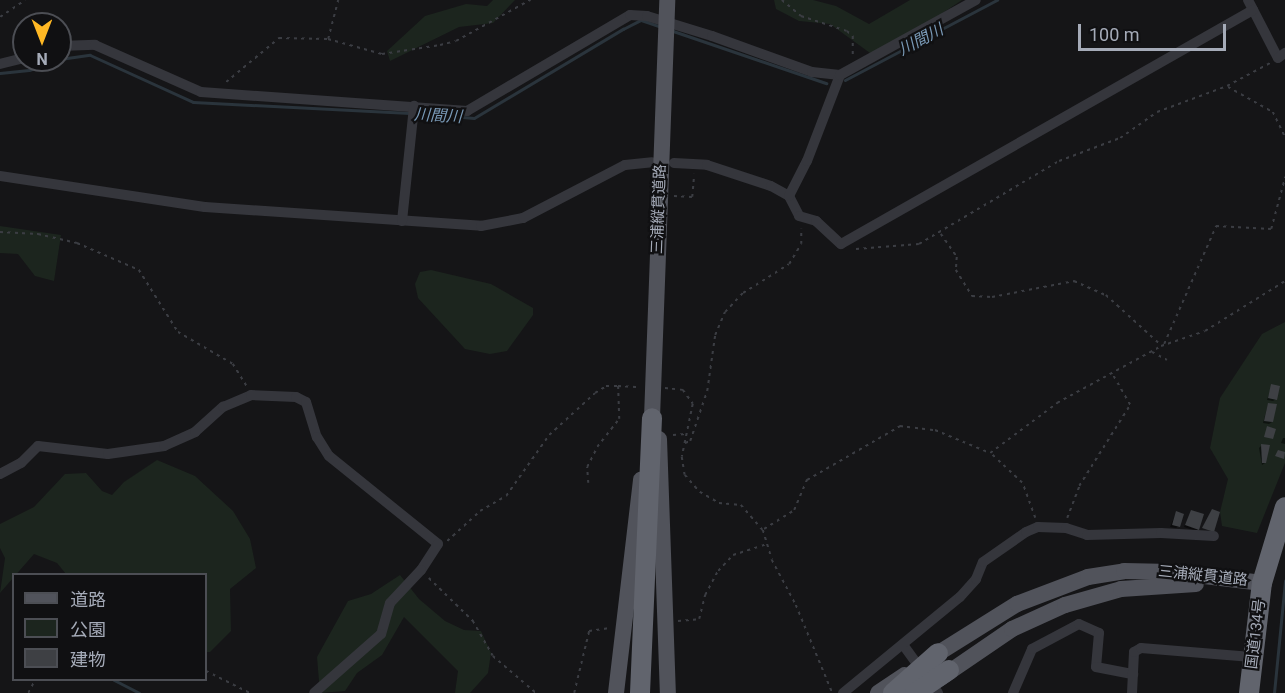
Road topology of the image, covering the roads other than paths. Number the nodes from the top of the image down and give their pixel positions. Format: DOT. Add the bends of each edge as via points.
graph roads {
  1 [pos="667,0"];
  2 [pos="976,0"];
  3 [pos="1251,5"];
  4 [pos="72,46"];
  5 [pos="1282,56"];
  6 [pos="840,75"];
  7 [pos="413,112"];
  8 [pos="652,162"];
  9 [pos="674,163"];
  10 [pos="0,176"];
  11 [pos="789,196"];
  12 [pos="402,221"];
  13 [pos="653,360"];
  14 [pos="652,378"];
  15 [pos="652,418"];
  16 [pos="0,474"];
  17 [pos="1285,507"];
  18 [pos="1214,536"];
  19 [pos="646,567"];
  20 [pos="1262,583"];
  21 [pos="905,647"];
  22 [pos="938,653"];
  23 [pos="1252,657"];
  24 [pos="949,670"];
  25 [pos="1133,674"];
  26 [pos="314,693"];
  27 [pos="616,693"];
  28 [pos="640,693"];
  29 [pos="646,693"];
  30 [pos="668,693"];
  31 [pos="843,693"];
  32 [pos="878,693"];
  33 [pos="893,693"];
  34 [pos="915,693"];
  35 [pos="921,693"];
  36 [pos="939,693"];
  37 [pos="1013,693"];
  38 [pos="1132,693"];
  39 [pos="1249,693"];
  1 -- 13 [label="main road, 三浦縦貫道路"];
  2 -- 6 [label="street"];
  3 -- 5 [label="street"];
  3 -- 11 [label="street" via="841,244 816,221 799,216"];
  4 -- 7 [label="street" via="95,45 201,92"];
  6 -- 7 [label="street" via="812,72 701,32 630,15 467,111"];
  6 -- 11 [label="street"];
  7 -- 12 [label="street"];
  8 -- 12 [label="street" via="625,165 523,218 498,225"];
  9 -- 11 [label="street" via="733,173"];
  10 -- 12 [label="street" via="205,207"];
  13 -- 14 [label="main road, 三浦縦貫道路"];
  13 -- 30 [label="main road"];
  14 -- 15 [label="main road, 三浦縦貫道路"];
  14 -- 27 [label="main road"];
  15 -- 19 [label="highway"];
  16 -- 26 [label="street" via="21,463 38,446 108,454 164,446 195,432 223,407 251,395 296,397 306,402 317,437 329,456 438,544 421,570 390,603 381,634"];
  17 -- 20 [label="highway, 国道134号"];
  18 -- 21 [label="street" via="1161,532 1087,535 1066,528 1038,527 983,562 976,579 960,597"];
  19 -- 28 [label="highway"];
  19 -- 29 [label="highway"];
  20 -- 22 [label="main road, 三浦縦貫道路" via="1171,572 1124,571 1088,577 1017,604"];
  20 -- 23 [label="highway, 国道134号"];
  20 -- 24 [label="main road, 三浦縦貫道路" via="1239,587 1166,584 1099,594 1038,616"];
  21 -- 31 [label="street"];
  21 -- 36 [label="street"];
  22 -- 32 [label="main road, 三浦縦貫道路"];
  22 -- 33 [label="highway"];
  23 -- 25 [label="street" via="1141,648 1134,652"];
  23 -- 39 [label="highway, 国道134号"];
  24 -- 34 [label="highway"];
  24 -- 35 [label="main road, 三浦縦貫道路"];
  25 -- 37 [label="street" via="1096,667 1099,633 1079,624 1032,649"];
  25 -- 38 [label="street"];
}
